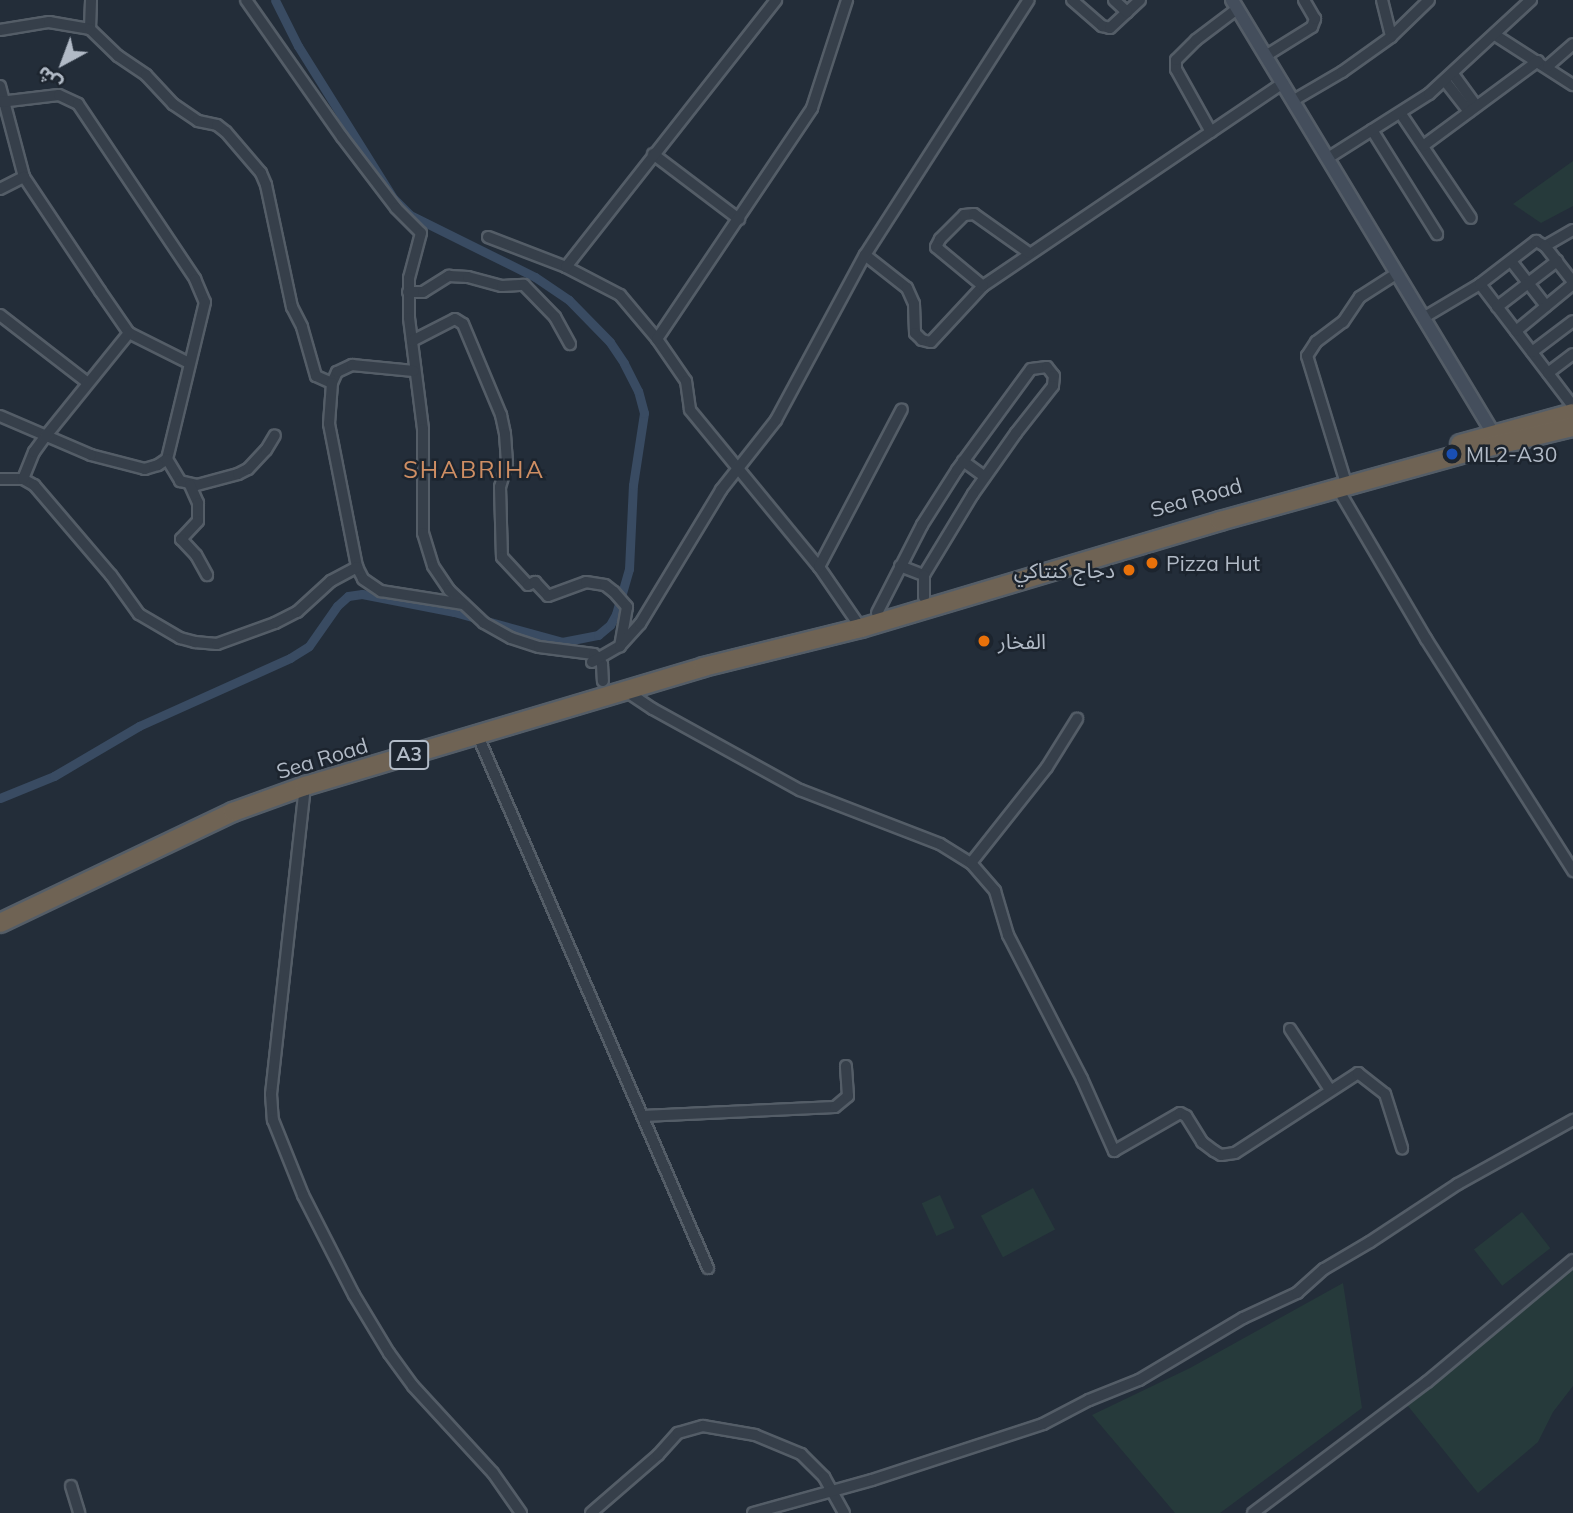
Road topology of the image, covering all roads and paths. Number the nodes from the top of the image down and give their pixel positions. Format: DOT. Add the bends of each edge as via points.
graph roads {
  1 [pos="91,0"];
  2 [pos="246,0"];
  3 [pos="776,0"];
  4 [pos="847,0"];
  5 [pos="1029,0"];
  6 [pos="1072,0"];
  7 [pos="1114,0"];
  8 [pos="1140,0"];
  9 [pos="1304,0"];
  10 [pos="1382,0"];
  11 [pos="1429,0"];
  12 [pos="1531,0"];
  13 [pos="1234,5"];
  14 [pos="1128,12"];
  15 [pos="90,29"];
  16 [pos="0,30"];
  17 [pos="1495,35"];
  18 [pos="1391,37"];
  19 [pos="1573,44"];
  20 [pos="1267,55"];
  21 [pos="1538,61"];
  22 [pos="1548,66"];
  23 [pos="1449,78"];
  24 [pos="1283,83"];
  25 [pos="1573,85"];
  26 [pos="0,86"];
  27 [pos="1294,100"];
  28 [pos="1,101"];
  29 [pos="1473,109"];
  30 [pos="1401,114"];
  31 [pos="1372,131"];
  32 [pos="1211,132"];
  33 [pos="1423,145"];
  34 [pos="653,154"];
  35 [pos="1328,158"];
  36 [pos="24,177"];
  37 [pos="0,189"];
  38 [pos="1471,218"];
  39 [pos="739,219"];
  40 [pos="1573,230"];
  41 [pos="1437,234"];
  42 [pos="488,237"];
  43 [pos="1545,246"];
  44 [pos="1030,253"];
  45 [pos="865,255"];
  46 [pos="1511,261"];
  47 [pos="1557,261"];
  48 [pos="566,267"];
  49 [pos="1396,274"];
  50 [pos="1528,283"];
  51 [pos="1573,283"];
  52 [pos="1480,284"];
  53 [pos="983,286"];
  54 [pos="408,292"];
  55 [pos="1546,306"];
  56 [pos="1497,307"];
  57 [pos="0,316"];
  58 [pos="1423,318"];
  59 [pos="1573,321"];
  60 [pos="1516,331"];
  61 [pos="129,333"];
  62 [pos="657,339"];
  63 [pos="412,341"];
  64 [pos="570,344"];
  65 [pos="1532,352"];
  66 [pos="1573,354"];
  67 [pos="190,363"];
  68 [pos="414,370"];
  69 [pos="1548,373"];
  70 [pos="88,383"];
  71 [pos="332,383"];
  72 [pos="1573,406"];
  73 [pos="902,409"];
  74 [pos="1573,413"];
  75 [pos="0,416"];
  76 [pos="1573,427"];
  77 [pos="275,435"];
  78 [pos="45,437"];
  79 [pos="1495,439"];
  80 [pos="167,459"];
  81 [pos="963,461"];
  82 [pos="739,467"];
  83 [pos="984,476"];
  84 [pos="0,479"];
  85 [pos="23,479"];
  86 [pos="190,485"];
  87 [pos="1341,485"];
  88 [pos="900,566"];
  89 [pos="357,567"];
  90 [pos="818,567"];
  91 [pos="207,575"];
  92 [pos="923,575"];
  93 [pos="916,603"];
  94 [pos="464,604"];
  95 [pos="877,613"];
  96 [pos="859,624"];
  97 [pos="620,646"];
  98 [pos="596,660"];
  99 [pos="605,688"];
  100 [pos="626,691"];
  101 [pos="1077,719"];
  102 [pos="477,734"];
  103 [pos="305,786"];
  104 [pos="971,863"];
  105 [pos="1573,871"];
  106 [pos="0,923"];
  107 [pos="1290,1029"];
  108 [pos="846,1066"];
  109 [pos="1329,1090"];
  110 [pos="643,1116"];
  111 [pos="1573,1120"];
  112 [pos="1402,1148"];
  113 [pos="1573,1260"];
  114 [pos="708,1268"];
  115 [pos="71,1486"];
  116 [pos="832,1491"];
  117 [pos="79,1513"];
  118 [pos="521,1513"];
  119 [pos="591,1513"];
  120 [pos="753,1513"];
  121 [pos="844,1513"];
  122 [pos="1253,1513"];
  1 -- 15 [label="street"];
  2 -- 54 [label="street" via="341,137 421,233"];
  3 -- 34 [label="street"];
  4 -- 39 [label="street" via="812,108"];
  5 -- 45 [label="street"];
  6 -- 14 [label="street" via="1110,28"];
  7 -- 14 [label="street"];
  8 -- 14 [label="street"];
  9 -- 20 [label="street" via="1315,19 1312,27"];
  10 -- 18 [label="street"];
  11 -- 18 [label="street"];
  12 -- 17 [label="street"];
  13 -- 20 [label="main road"];
  13 -- 32 [label="street" via="1176,60 1176,69"];
  15 -- 16 [label="street" via="49,22"];
  15 -- 71 [label="street" via="180,110 226,132 261,173 312,371"];
  17 -- 21 [label="street"];
  17 -- 23 [label="street"];
  18 -- 27 [label="street"];
  19 -- 22 [label="street"];
  20 -- 24 [label="main road"];
  21 -- 22 [label="street"];
  21 -- 29 [label="street"];
  22 -- 25 [label="street"];
  23 -- 29 [label="street"];
  23 -- 30 [label="street"];
  24 -- 27 [label="main road"];
  24 -- 32 [label="street"];
  26 -- 28 [label="street"];
  27 -- 35 [label="main road"];
  28 -- 36 [label="street"];
  28 -- 67 [label="street" via="59,95 78,104 203,294 204,311"];
  29 -- 33 [label="street"];
  30 -- 31 [label="street"];
  30 -- 33 [label="street"];
  31 -- 35 [label="street"];
  31 -- 41 [label="street"];
  32 -- 44 [label="street"];
  33 -- 38 [label="street"];
  34 -- 39 [label="street"];
  34 -- 48 [label="street"];
  35 -- 49 [label="main road"];
  36 -- 37 [label="street"];
  36 -- 61 [label="street"];
  39 -- 62 [label="street"];
  40 -- 43 [label="street"];
  42 -- 48 [label="street"];
  43 -- 46 [label="street" via="1536,241"];
  43 -- 47 [label="street"];
  44 -- 53 [label="street"];
  44 -- 53 [label="street" via="974,214 964,215 936,247"];
  45 -- 53 [label="street" via="907,288 914,304 915,332 926,342 931,342"];
  45 -- 82 [label="street" via="776,420"];
  46 -- 50 [label="street"];
  46 -- 52 [label="street"];
  47 -- 50 [label="street"];
  47 -- 51 [label="street"];
  48 -- 62 [label="street" via="620,295"];
  49 -- 58 [label="main road"];
  49 -- 87 [label="street" via="1360,297 1343,322 1316,342 1307,356"];
  50 -- 55 [label="street"];
  50 -- 56 [label="street"];
  51 -- 55 [label="street"];
  52 -- 56 [label="street"];
  52 -- 58 [label="street"];
  54 -- 63 [label="street"];
  54 -- 64 [label="street" via="423,292 449,276 502,286 524,285 555,317"];
  55 -- 60 [label="street"];
  56 -- 60 [label="street"];
  57 -- 70 [label="street"];
  58 -- 79 [label="main road"];
  59 -- 65 [label="street"];
  60 -- 65 [label="street"];
  61 -- 67 [label="street"];
  61 -- 70 [label="street"];
  62 -- 82 [label="street" via="685,382 690,410"];
  63 -- 68 [label="street"];
  63 -- 97 [label="street" via="455,319 463,324 505,434 508,464 500,495 504,561 528,585 535,582 548,596 586,582 605,585 623,601"];
  65 -- 69 [label="street"];
  66 -- 69 [label="street"];
  67 -- 80 [label="street"];
  68 -- 71 [label="street" via="352,365 337,372"];
  68 -- 94 [label="street" via="423,429 426,552 440,580"];
  69 -- 72 [label="street"];
  70 -- 78 [label="street"];
  71 -- 89 [label="street" via="329,424"];
  73 -- 90 [label="street"];
  74 -- 79 [label="highway, Sea Road / A3"];
  75 -- 78 [label="street"];
  76 -- 79 [label="highway, Sea Road / A3"];
  77 -- 86 [label="street" via="248,469"];
  78 -- 80 [label="street" via="145,469"];
  78 -- 85 [label="street"];
  79 -- 87 [label="highway, Sea Road / A3"];
  80 -- 86 [label="street" via="180,481"];
  81 -- 83 [label="street"];
  81 -- 83 [label="street" via="1031,369 1041,366 1051,371 1053,386"];
  81 -- 88 [label="street"];
  82 -- 90 [label="street"];
  82 -- 97 [label="street" via="646,615"];
  83 -- 92 [label="street"];
  84 -- 85 [label="street"];
  85 -- 89 [label="street" via="44,494 139,614 195,642 217,644 275,623"];
  86 -- 91 [label="street" via="198,503 198,521 181,539"];
  87 -- 93 [label="highway, Sea Road / A3"];
  87 -- 105 [label="street" via="1426,639"];
  88 -- 92 [label="street"];
  88 -- 95 [label="street"];
  89 -- 94 [label="street" via="371,587 381,591"];
  90 -- 96 [label="street"];
  92 -- 93 [label="street"];
  93 -- 95 [label="highway, Sea Road / A3"];
  93 -- 96 [label="highway, Sea Road / A3"];
  94 -- 98 [label="street" via="484,623 511,638 539,647 587,652"];
  95 -- 96 [label="highway, Sea Road / A3"];
  96 -- 100 [label="highway, Sea Road / A3"];
  97 -- 98 [label="street"];
  98 -- 99 [label="street"];
  99 -- 100 [label="highway, Sea Road / A3"];
  99 -- 102 [label="highway, Sea Road / A3"];
  100 -- 104 [label="street" via="800,790 940,844"];
  101 -- 104 [label="street" via="1047,767"];
  102 -- 103 [label="highway, Sea Road / A3"];
  102 -- 110 [label="street"];
  103 -- 106 [label="highway, Sea Road / A3" via="223,816"];
  103 -- 118 [label="street" via="271,1094 273,1120 308,1204 389,1353"];
  104 -- 109 [label="street" via="995,891 1008,935 1114,1152 1180,1113 1202,1142 1227,1155"];
  107 -- 109 [label="street"];
  108 -- 110 [label="street" via="848,1096 835,1107"];
  109 -- 112 [label="street" via="1358,1073 1372,1081 1385,1094"];
  110 -- 114 [label="street"];
  111 -- 116 [label="street" via="1458,1184 1324,1269 1297,1293 1243,1318 1139,1380 1043,1424"];
  113 -- 122 [label="street" via="1427,1382"];
  115 -- 117 [label="street"];
  116 -- 119 [label="street" via="801,1454 755,1435 694,1426 678,1433"];
  116 -- 120 [label="street"];
  116 -- 121 [label="street"];
}
